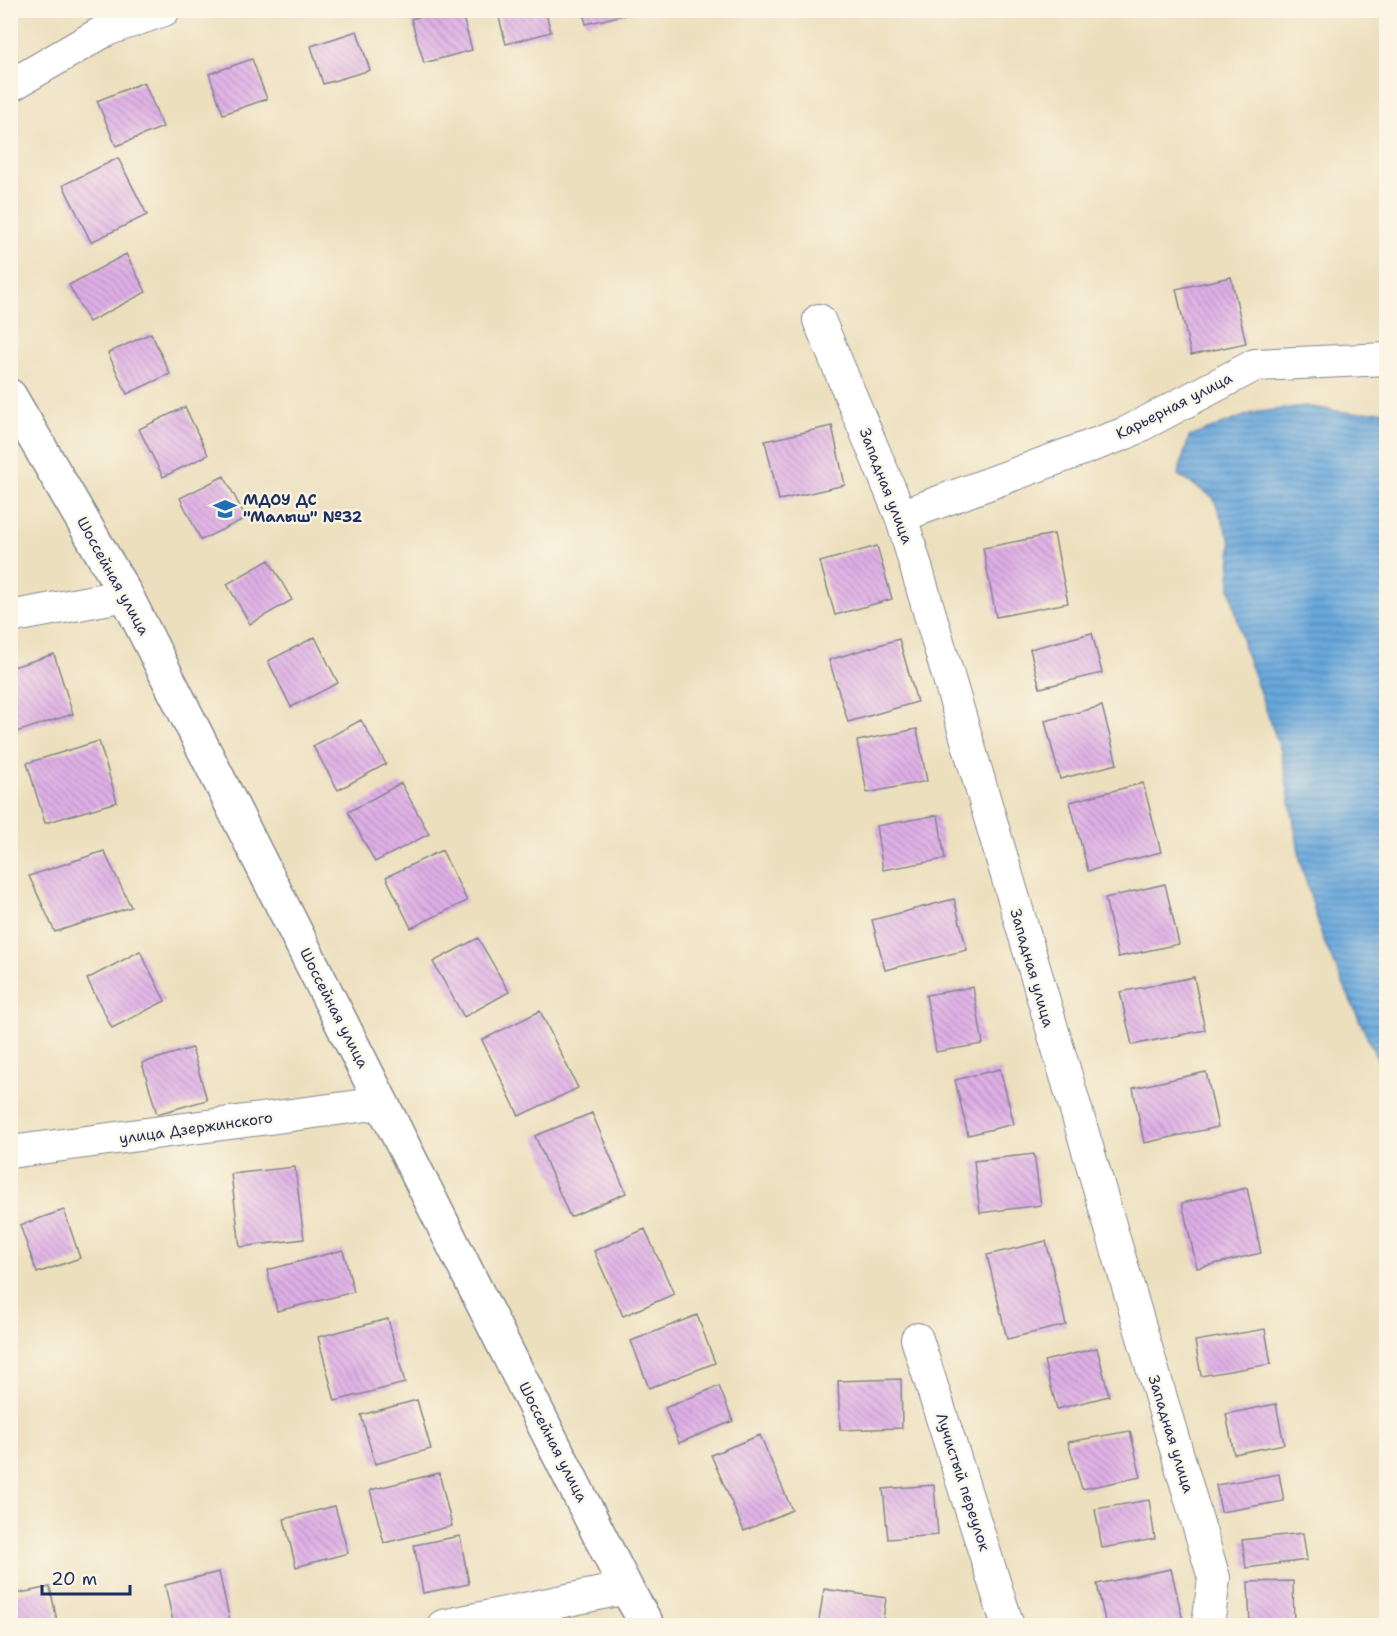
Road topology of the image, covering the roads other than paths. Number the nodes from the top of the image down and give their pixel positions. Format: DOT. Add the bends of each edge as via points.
graph roads {
  1 [pos="164,10"];
  2 [pos="10,86"];
  3 [pos="819,320"];
  4 [pos="1386,360"];
  5 [pos="10,396"];
  6 [pos="900,516"];
  7 [pos="126,595"];
  8 [pos="10,617"];
  9 [pos="382,1103"];
  10 [pos="10,1152"];
  11 [pos="917,1339"];
  12 [pos="626,1588"];
  13 [pos="442,1626"];
  14 [pos="648,1626"];
  15 [pos="1008,1626"];
  16 [pos="1208,1626"];
  1 -- 2 [label="street" via="106,30"];
  3 -- 6 [label="street, Западная улица"];
  4 -- 6 [label="street, Карьерная улица" via="1255,365 1126,434"];
  5 -- 7 [label="main road, Шоссейная улица"];
  6 -- 16 [label="street, Западная улица" via="1214,1578"];
  7 -- 8 [label="street"];
  7 -- 9 [label="main road, Шоссейная улица"];
  9 -- 10 [label="street, улица Дзержинского"];
  9 -- 12 [label="main road, Шоссейная улица"];
  11 -- 15 [label="street, Лучистый переулок"];
  12 -- 13 [label="street"];
  12 -- 14 [label="main road, Шоссейная улица"];
}
